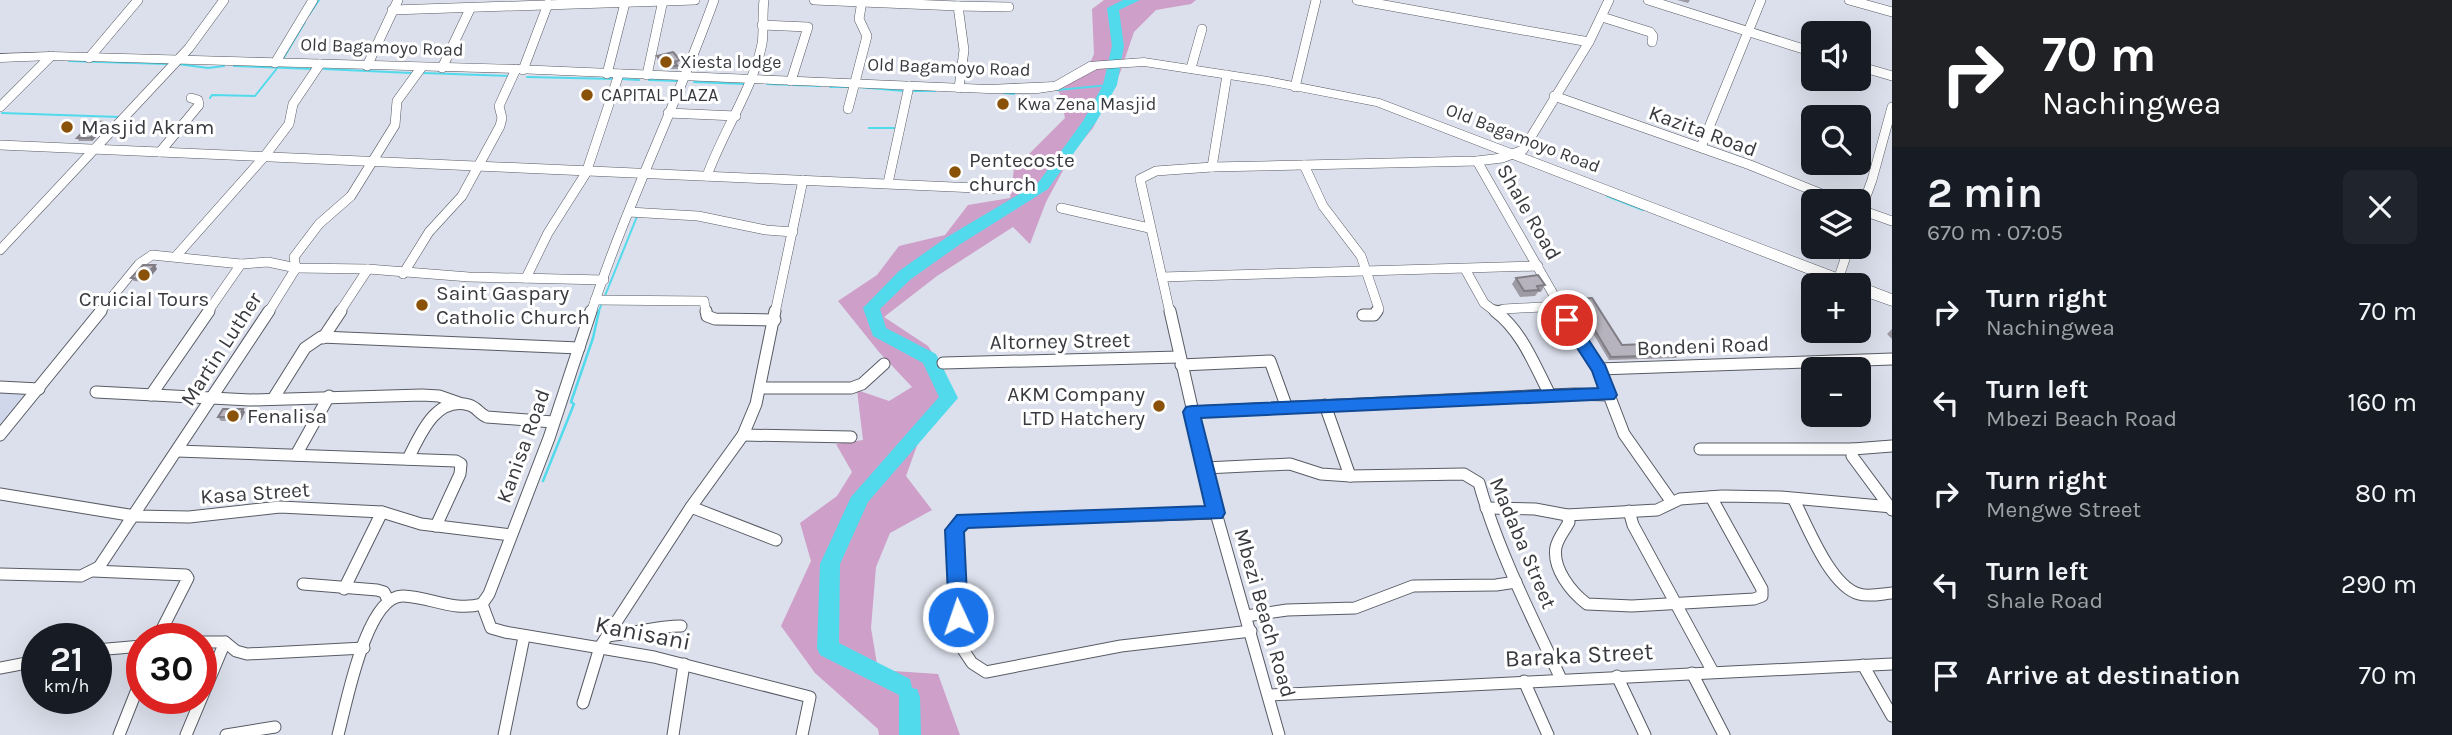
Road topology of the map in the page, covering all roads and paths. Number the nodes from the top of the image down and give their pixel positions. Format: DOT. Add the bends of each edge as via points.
graph roads {
  1 [pos="138,0"];
  2 [pos="225,0"];
  3 [pos="313,0"];
  4 [pos="398,0"];
  5 [pos="695,0"];
  6 [pos="714,0"];
  7 [pos="764,0"];
  8 [pos="814,0"];
  9 [pos="1316,0"];
  10 [pos="1357,0"];
  11 [pos="1609,0"];
  12 [pos="1648,0"];
  13 [pos="1762,0"];
  14 [pos="1849,0"];
  15 [pos="663,1"];
  16 [pos="862,1"];
  17 [pos="567,2"];
  18 [pos="934,2"];
  19 [pos="625,3"];
  20 [pos="509,4"];
  21 [pos="548,4"];
  22 [pos="958,6"];
  23 [pos="1009,7"];
  24 [pos="470,9"];
  25 [pos="392,10"];
  26 [pos="1892,12"];
  27 [pos="1602,17"];
  28 [pos="762,25"];
  29 [pos="1202,29"];
  30 [pos="1749,31"];
  31 [pos="1589,42"];
  32 [pos="1652,42"];
  33 [pos="1801,48"];
  34 [pos="51,56"];
  35 [pos="0,58"];
  36 [pos="89,58"];
  37 [pos="175,61"];
  38 [pos="275,63"];
  39 [pos="320,64"];
  40 [pos="367,66"];
  41 [pos="421,68"];
  42 [pos="442,68"];
  43 [pos="1191,68"];
  44 [pos="519,70"];
  45 [pos="1871,70"];
  46 [pos="613,74"];
  47 [pos="647,75"];
  48 [pos="1227,75"];
  49 [pos="687,76"];
  50 [pos="1892,76"];
  51 [pos="747,80"];
  52 [pos="791,81"];
  53 [pos="855,83"];
  54 [pos="909,86"];
  55 [pos="1295,87"];
  56 [pos="959,88"];
  57 [pos="1555,96"];
  58 [pos="191,98"];
  59 [pos="0,107"];
  60 [pos="1892,107"];
  61 [pos="848,109"];
  62 [pos="668,113"];
  63 [pos="736,116"];
  64 [pos="0,145"];
  65 [pos="1702,147"];
  66 [pos="96,150"];
  67 [pos="160,152"];
  68 [pos="1515,155"];
  69 [pos="264,157"];
  70 [pos="1477,161"];
  71 [pos="372,162"];
  72 [pos="480,164"];
  73 [pos="1304,165"];
  74 [pos="1212,167"];
  75 [pos="586,173"];
  76 [pos="645,173"];
  77 [pos="707,176"];
  78 [pos="803,180"];
  79 [pos="888,183"];
  80 [pos="999,189"];
  81 [pos="1809,189"];
  82 [pos="1868,189"];
  83 [pos="1061,208"];
  84 [pos="629,212"];
  85 [pos="1871,215"];
  86 [pos="1892,221"];
  87 [pos="1149,228"];
  88 [pos="793,232"];
  89 [pos="0,250"];
  90 [pos="177,255"];
  91 [pos="240,264"];
  92 [pos="1538,266"];
  93 [pos="296,268"];
  94 [pos="368,269"];
  95 [pos="1465,269"];
  96 [pos="1367,271"];
  97 [pos="1822,273"];
  98 [pos="403,274"];
  99 [pos="1162,277"];
  100 [pos="526,278"];
  101 [pos="604,280"];
  102 [pos="1871,292"];
  103 [pos="595,300"];
  104 [pos="1892,300"];
  105 [pos="1559,306"];
  106 [pos="1498,313"];
  107 [pos="1363,316"];
  108 [pos="775,320"];
  109 [pos="323,338"];
  110 [pos="579,348"];
  111 [pos="1892,359"];
  112 [pos="1180,361"];
  113 [pos="943,363"];
  114 [pos="884,364"];
  115 [pos="1599,369"];
  116 [pos="0,387"];
  117 [pos="761,388"];
  118 [pos="39,389"];
  119 [pos="96,392"];
  120 [pos="151,395"];
  121 [pos="1550,395"];
  122 [pos="1608,395"];
  123 [pos="329,396"];
  124 [pos="212,397"];
  125 [pos="273,399"];
  126 [pos="458,403"];
  127 [pos="1325,405"];
  128 [pos="1287,408"];
  129 [pos="1192,412"];
  130 [pos="553,422"];
  131 [pos="0,435"];
  132 [pos="743,435"];
  133 [pos="851,437"];
  134 [pos="1892,446"];
  135 [pos="1700,449"];
  136 [pos="1853,449"];
  137 [pos="177,451"];
  138 [pos="296,455"];
  139 [pos="408,459"];
  140 [pos="1205,468"];
  141 [pos="1350,477"];
  142 [pos="0,494"];
  143 [pos="1711,497"];
  144 [pos="1794,500"];
  145 [pos="1671,501"];
  146 [pos="691,507"];
  147 [pos="1486,508"];
  148 [pos="1891,509"];
  149 [pos="1629,511"];
  150 [pos="382,512"];
  151 [pos="1216,513"];
  152 [pos="1567,515"];
  153 [pos="135,516"];
  154 [pos="436,526"];
  155 [pos="511,535"];
  156 [pos="776,540"];
  157 [pos="93,571"];
  158 [pos="0,574"];
  159 [pos="1517,582"];
  160 [pos="303,584"];
  161 [pos="344,589"];
  162 [pos="1892,593"];
  163 [pos="388,600"];
  164 [pos="1678,603"];
  165 [pos="482,604"];
  166 [pos="1246,616"];
  167 [pos="165,623"];
  168 [pos="681,626"];
  169 [pos="1251,631"];
  170 [pos="524,637"];
  171 [pos="217,642"];
  172 [pos="225,642"];
  173 [pos="604,642"];
  174 [pos="364,648"];
  175 [pos="21,664"];
  176 [pos="684,664"];
  177 [pos="1892,664"];
  178 [pos="1863,665"];
  179 [pos="0,668"];
  180 [pos="1692,673"];
  181 [pos="1713,673"];
  182 [pos="1617,676"];
  183 [pos="1561,679"];
  184 [pos="1524,681"];
  185 [pos="1269,695"];
  186 [pos="583,703"];
  187 [pos="127,714"];
  188 [pos="1892,716"];
  189 [pos="275,727"];
  190 [pos="119,735"];
  191 [pos="187,735"];
  192 [pos="226,735"];
  193 [pos="338,735"];
  194 [pos="504,735"];
  195 [pos="673,735"];
  196 [pos="802,735"];
  197 [pos="1279,735"];
  198 [pos="1548,735"];
  199 [pos="1645,735"];
  200 [pos="1724,735"];
  1 -- 36 [label="street"];
  2 -- 37 [label="street"];
  3 -- 38 [label="street"];
  4 -- 25 [label="street"];
  5 -- 15 [label="street"];
  6 -- 49 [label="street, Kanisa Road"];
  7 -- 28 [label="street"];
  8 -- 16 [label="street"];
  9 -- 55 [label="street"];
  10 -- 31 [label="street"];
  11 -- 27 [label="street"];
  12 -- 30 [label="street"];
  13 -- 30 [label="street"];
  14 -- 26 [label="street"];
  15 -- 19 [label="street"];
  15 -- 47 [label="street"];
  16 -- 18 [label="street"];
  16 -- 53 [label="street" via="859,19 867,36"];
  17 -- 19 [label="street"];
  17 -- 21 [label="street"];
  18 -- 22 [label="street"];
  19 -- 46 [label="street"];
  20 -- 21 [label="street"];
  20 -- 24 [label="street"];
  21 -- 44 [label="street"];
  22 -- 23 [label="street"];
  22 -- 56 [label="street" via="964,50"];
  24 -- 25 [label="street"];
  24 -- 42 [label="street"];
  25 -- 40 [label="street"];
  27 -- 31 [label="street"];
  27 -- 32 [label="street" via="1650,32"];
  28 -- 51 [label="street" via="763,40"];
  28 -- 52 [label="street" via="808,27"];
  29 -- 43 [label="street"];
  30 -- 33 [label="street"];
  30 -- 65 [label="street"];
  31 -- 57 [label="street"];
  34 -- 35 [label="main road, Old Bagamoyo Road"];
  34 -- 36 [label="main road, Old Bagamoyo Road"];
  34 -- 59 [label="street"];
  36 -- 37 [label="main road, Old Bagamoyo Road"];
  37 -- 38 [label="main road, Old Bagamoyo Road"];
  37 -- 66 [label="street"];
  38 -- 39 [label="main road, Old Bagamoyo Road"];
  39 -- 40 [label="main road, Old Bagamoyo Road"];
  39 -- 69 [label="street" via="293,104 289,124"];
  40 -- 41 [label="main road, Old Bagamoyo Road"];
  41 -- 42 [label="main road, Old Bagamoyo Road"];
  41 -- 71 [label="street, Martin Luther" via="397,102 395,125"];
  42 -- 44 [label="main road, Old Bagamoyo Road"];
  43 -- 48 [label="main road, Old Bagamoyo Road"];
  43 -- 56 [label="main road, Old Bagamoyo Road" via="1103,63 1058,86"];
  44 -- 46 [label="main road, Old Bagamoyo Road"];
  44 -- 72 [label="street" via="499,106 500,126"];
  45 -- 50 [label="street"];
  46 -- 47 [label="main road, Old Bagamoyo Road"];
  46 -- 75 [label="street"];
  47 -- 49 [label="main road, Old Bagamoyo Road"];
  48 -- 55 [label="main road, Old Bagamoyo Road"];
  48 -- 74 [label="street"];
  49 -- 51 [label="main road, Old Bagamoyo Road"];
  49 -- 62 [label="street, Kanisa Road"];
  51 -- 52 [label="main road, Old Bagamoyo Road"];
  51 -- 63 [label="street"];
  52 -- 53 [label="main road, Old Bagamoyo Road"];
  53 -- 54 [label="main road, Old Bagamoyo Road"];
  53 -- 61 [label="street"];
  54 -- 56 [label="main road, Old Bagamoyo Road"];
  54 -- 79 [label="street"];
  55 -- 68 [label="main road, Old Bagamoyo Road" via="1380,103"];
  57 -- 65 [label="street, Kazita Road"];
  57 -- 68 [label="street" via="1523,150"];
  58 -- 67 [label="street" via="199,105"];
  60 -- 82 [label="street"];
  62 -- 63 [label="street"];
  62 -- 76 [label="street, Kanisa Road"];
  63 -- 77 [label="street"];
  64 -- 66 [label="street"];
  65 -- 81 [label="street, Kazita Road"];
  66 -- 67 [label="street"];
  66 -- 89 [label="street"];
  67 -- 69 [label="street"];
  68 -- 70 [label="street"];
  68 -- 97 [label="main road, Old Bagamoyo Road"];
  69 -- 71 [label="street"];
  69 -- 90 [label="street"];
  70 -- 73 [label="street"];
  70 -- 92 [label="street, Shale Road"];
  71 -- 72 [label="street"];
  71 -- 93 [label="street, Martin Luther" via="351,196 319,223 295,257"];
  72 -- 75 [label="street"];
  72 -- 98 [label="street" via="462,196 429,232"];
  73 -- 74 [label="street"];
  73 -- 96 [label="street" via="1317,197 1350,238"];
  74 -- 87 [label="street, Mbezi Beach Road" via="1143,175 1139,183"];
  75 -- 76 [label="street"];
  75 -- 100 [label="street"];
  76 -- 77 [label="street"];
  76 -- 84 [label="street, Kanisa Road"];
  77 -- 78 [label="street"];
  78 -- 79 [label="street"];
  78 -- 88 [label="street"];
  79 -- 80 [label="street"];
  83 -- 87 [label="street"];
  84 -- 88 [label="street"];
  84 -- 101 [label="street, Kanisa Road"];
  85 -- 86 [label="street"];
  87 -- 99 [label="street, Mbezi Beach Road"];
  88 -- 108 [label="street"];
  90 -- 91 [label="street"];
  90 -- 118 [label="street" via="154,254 145,259"];
  91 -- 93 [label="street" via="268,262"];
  91 -- 120 [label="street"];
  92 -- 95 [label="street"];
  92 -- 105 [label="street, Shale Road"];
  93 -- 94 [label="street"];
  93 -- 124 [label="street, Martin Luther"];
  94 -- 98 [label="street"];
  94 -- 109 [label="street"];
  95 -- 96 [label="street"];
  95 -- 106 [label="street" via="1485,303"];
  96 -- 99 [label="street"];
  96 -- 107 [label="street" via="1379,309"];
  98 -- 100 [label="street"];
  99 -- 112 [label="street, Mbezi Beach Road"];
  100 -- 101 [label="street"];
  101 -- 103 [label="street, Kanisa Road"];
  102 -- 104 [label="main road"];
  103 -- 108 [label="street" via="701,300 707,316 715,319"];
  103 -- 110 [label="street, Kanisa Road"];
  105 -- 106 [label="street"];
  105 -- 115 [label="street, Shale Road"];
  106 -- 121 [label="street" via="1527,348"];
  108 -- 117 [label="street"];
  109 -- 110 [label="street"];
  109 -- 125 [label="street" via="305,348"];
  110 -- 130 [label="street, Kanisa Road"];
  111 -- 115 [label="street, Bondeni Road"];
  112 -- 113 [label="street, Altorney Street"];
  112 -- 128 [label="street, Altorney Street" via="1270,361"];
  112 -- 129 [label="street, Mbezi Beach Road"];
  114 -- 117 [label="street" via="851,388"];
  115 -- 122 [label="street, Shale Road"];
  116 -- 118 [label="street"];
  117 -- 132 [label="street"];
  118 -- 131 [label="street"];
  119 -- 120 [label="street"];
  120 -- 124 [label="street"];
  121 -- 122 [label="street"];
  121 -- 127 [label="street"];
  122 -- 145 [label="street, Shale Road" via="1624,434"];
  123 -- 125 [label="street"];
  123 -- 126 [label="street" via="422,395"];
  123 -- 138 [label="street"];
  124 -- 125 [label="street"];
  124 -- 137 [label="street, Martin Luther"];
  126 -- 130 [label="street" via="474,406 487,417"];
  126 -- 139 [label="street" via="433,413"];
  127 -- 128 [label="street"];
  127 -- 141 [label="street"];
  128 -- 129 [label="street"];
  129 -- 140 [label="street, Mbezi Beach Road"];
  130 -- 155 [label="street, Kanisa Road"];
  132 -- 133 [label="street"];
  132 -- 146 [label="street"];
  134 -- 136 [label="street"];
  135 -- 136 [label="street"];
  136 -- 148 [label="street" via="1852,456"];
  137 -- 138 [label="street"];
  137 -- 153 [label="street, Martin Luther"];
  138 -- 139 [label="street"];
  139 -- 154 [label="street" via="461,464"];
  140 -- 141 [label="street, Madaba Street" via="1290,464"];
  140 -- 151 [label="street, Mbezi Beach Road"];
  141 -- 147 [label="street, Madaba Street" via="1468,475 1479,483"];
  142 -- 153 [label="street, Kasa Street"];
  143 -- 144 [label="street"];
  143 -- 145 [label="street"];
  143 -- 164 [label="street" via="1762,596"];
  144 -- 148 [label="street"];
  144 -- 162 [label="street" via="1811,537 1849,588 1862,595"];
  145 -- 149 [label="street" via="1657,510"];
  146 -- 156 [label="street"];
  146 -- 173 [label="street"];
  147 -- 152 [label="street"];
  147 -- 159 [label="street, Madaba Street"];
  149 -- 152 [label="street"];
  149 -- 164 [label="street"];
  150 -- 153 [label="street, Kasa Street" via="280,507 189,517"];
  150 -- 154 [label="street, Kasa Street"];
  150 -- 161 [label="street"];
  151 -- 166 [label="street, Mbezi Beach Road"];
  151 -- 169 [label="street" via="959,523 954,534 960,645 972,663 986,672 1121,646"];
  152 -- 164 [label="street" via="1557,560 1584,603"];
  153 -- 157 [label="street, Martin Luther"];
  154 -- 155 [label="street, Kasa Street"];
  155 -- 165 [label="street, Kanisa Road"];
  157 -- 158 [label="street" via="81,576"];
  157 -- 167 [label="street" via="186,575"];
  159 -- 166 [label="street" via="1413,586 1355,608"];
  159 -- 183 [label="street, Madaba Street"];
  160 -- 161 [label="street"];
  161 -- 163 [label="street" via="377,590"];
  163 -- 165 [label="street" via="401,596 460,609"];
  163 -- 174 [label="street" via="378,612"];
  164 -- 181 [label="street"];
  165 -- 170 [label="street, Kanisani" via="491,628"];
  166 -- 169 [label="street, Mbezi Beach Road"];
  168 -- 173 [label="street" via="660,626"];
  169 -- 185 [label="street, Mbezi Beach Road"];
  170 -- 173 [label="street, Kanisani"];
  170 -- 194 [label="street"];
  171 -- 172 [label="street"];
  172 -- 174 [label="street" via="247,654"];
  172 -- 191 [label="street"];
  173 -- 176 [label="street, Kanisani"];
  173 -- 186 [label="street"];
  174 -- 193 [label="street"];
  175 -- 179 [label="street"];
  176 -- 195 [label="street"];
  176 -- 196 [label="street, Kanisani" via="810,697"];
  177 -- 178 [label="street, Baraka Street"];
  178 -- 181 [label="street, Baraka Street"];
  178 -- 188 [label="street"];
  180 -- 181 [label="street, Baraka Street"];
  180 -- 182 [label="street, Baraka Street"];
  180 -- 200 [label="street"];
  182 -- 183 [label="street, Baraka Street"];
  182 -- 199 [label="street"];
  183 -- 184 [label="street, Baraka Street"];
  184 -- 185 [label="street, Baraka Street"];
  184 -- 198 [label="street"];
  185 -- 197 [label="street, Mbezi Beach Road"];
  187 -- 190 [label="street"];
  189 -- 192 [label="street"];
}
